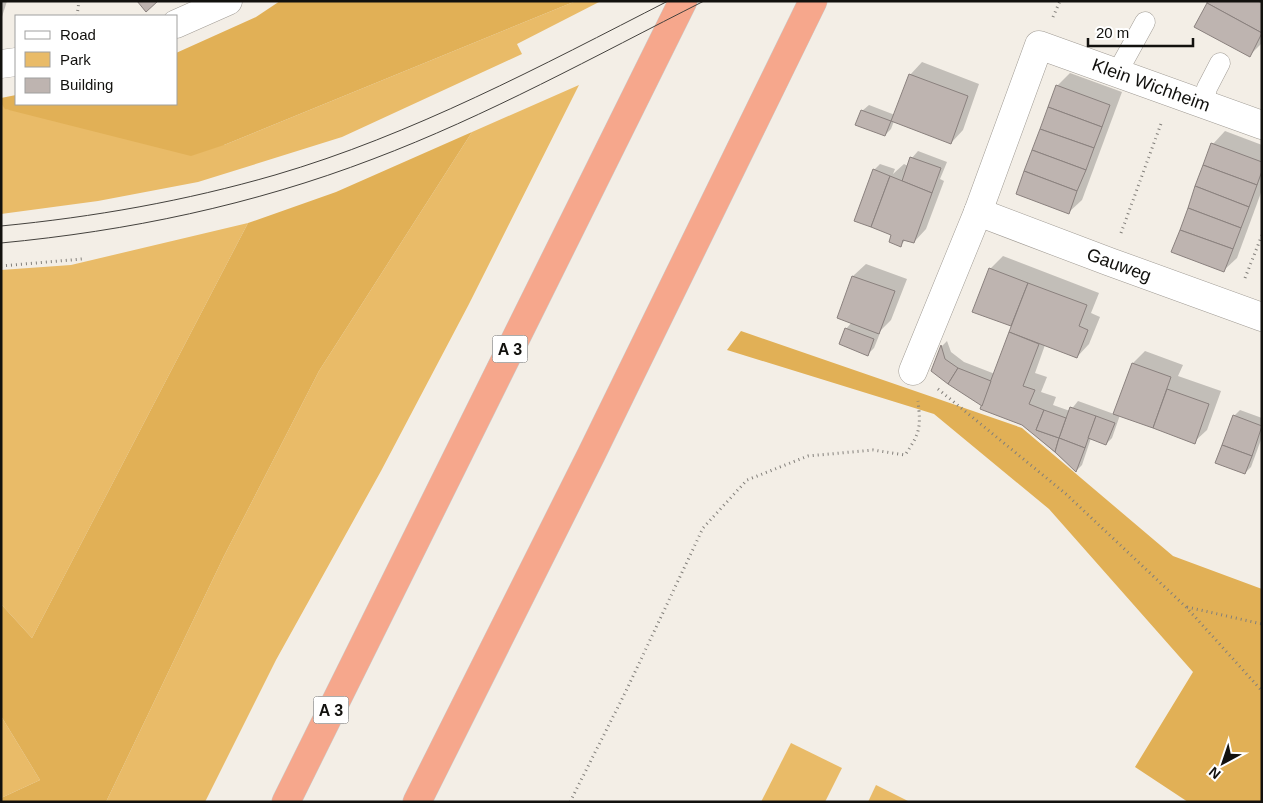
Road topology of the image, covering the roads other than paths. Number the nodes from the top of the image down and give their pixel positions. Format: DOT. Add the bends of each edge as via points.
graph roads {
  1 [pos="228,1"];
  2 [pos="683,1"];
  3 [pos="813,1"];
  4 [pos="1145,22"];
  5 [pos="178,23"];
  6 [pos="15,62"];
  7 [pos="1220,62"];
  8 [pos="1,64"];
  9 [pos="1120,74"];
  10 [pos="1203,104"];
  11 [pos="1262,125"];
  12 [pos="978,212"];
  13 [pos="1262,317"];
  14 [pos="913,371"];
  15 [pos="286,802"];
  16 [pos="417,802"];
  1 -- 5 [label="street"];
  2 -- 15 [label="highway, A 3"];
  3 -- 16 [label="highway"];
  4 -- 9 [label="lane"];
  6 -- 8 [label="street"];
  7 -- 10 [label="lane"];
  9 -- 10 [label="street, Klein Wichheim"];
  9 -- 12 [label="street, Klein Wichheim" via="1039,46"];
  10 -- 11 [label="street, Klein Wichheim"];
  12 -- 13 [label="street, Gauweg"];
  12 -- 14 [label="street"];
}
